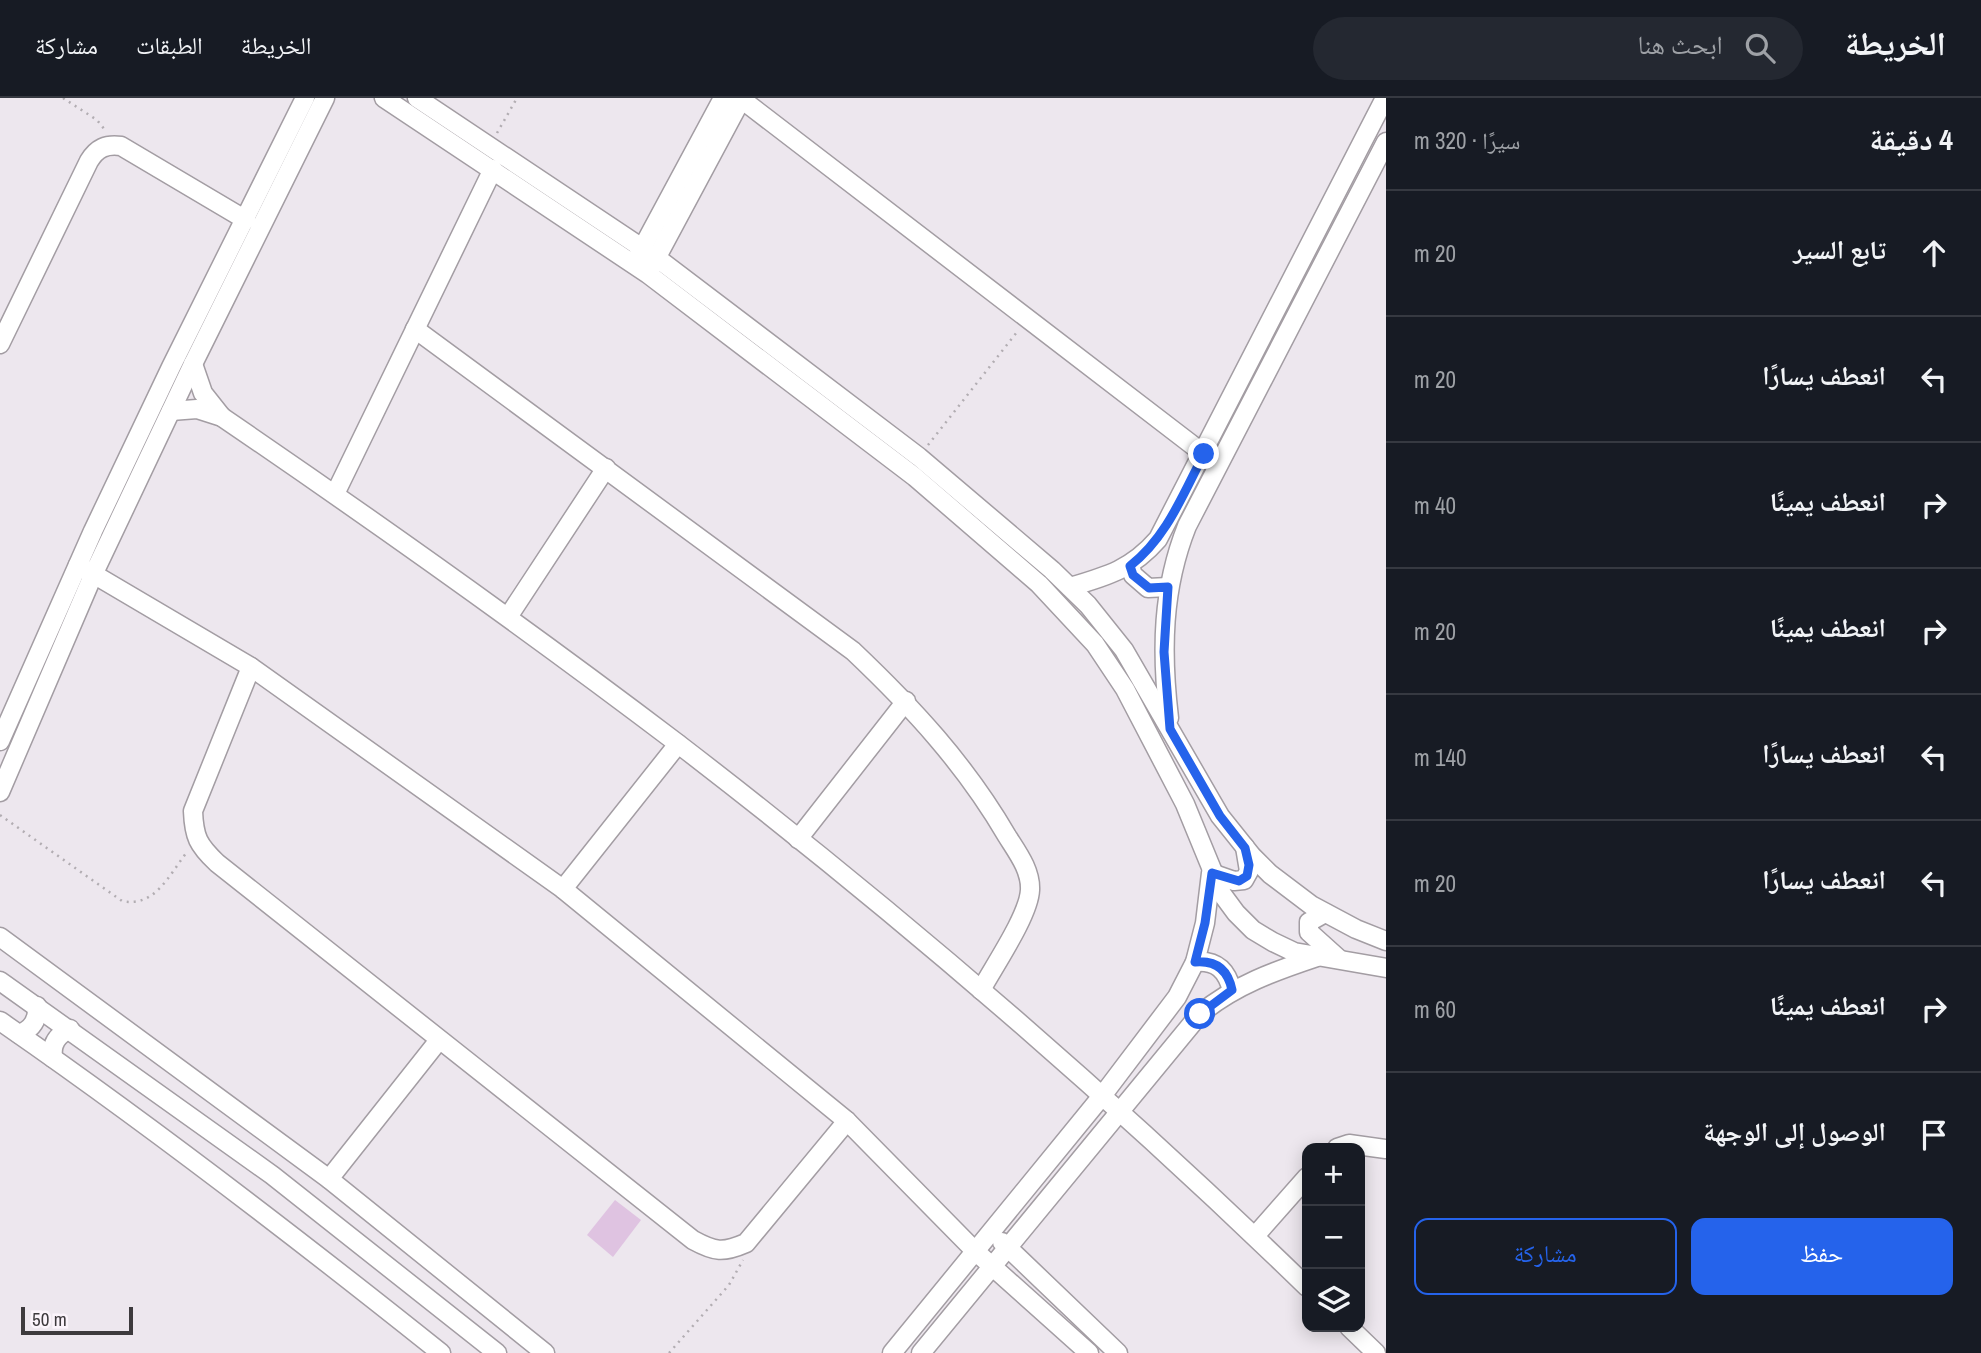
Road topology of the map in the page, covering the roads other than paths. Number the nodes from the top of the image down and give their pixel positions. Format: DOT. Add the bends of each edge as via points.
graph roads {
  1 [pos="305,98"];
  2 [pos="326,98"];
  3 [pos="384,98"];
  4 [pos="418,98"];
  5 [pos="723,98"];
  6 [pos="741,98"];
  7 [pos="1386,98"];
  8 [pos="1381,119"];
  9 [pos="1386,142"];
  10 [pos="493,169"];
  11 [pos="246,220"];
  12 [pos="645,261"];
  13 [pos="415,329"];
  14 [pos="0,344"];
  15 [pos="193,364"];
  16 [pos="171,411"];
  17 [pos="222,417"];
  18 [pos="1204,454"];
  19 [pos="606,468"];
  20 [pos="335,494"];
  21 [pos="78,565"];
  22 [pos="1130,566"];
  23 [pos="94,573"];
  24 [pos="1070,587"];
  25 [pos="1168,587"];
  26 [pos="508,617"];
  27 [pos="251,667"];
  28 [pos="906,701"];
  29 [pos="4,720"];
  30 [pos="1170,729"];
  31 [pos="0,741"];
  32 [pos="678,744"];
  33 [pos="0,792"];
  34 [pos="798,839"];
  35 [pos="1245,848"];
  36 [pos="1212,873"];
  37 [pos="563,890"];
  38 [pos="1325,913"];
  39 [pos="0,937"];
  40 [pos="1386,941"];
  41 [pos="1317,957"];
  42 [pos="1341,960"];
  43 [pos="1195,962"];
  44 [pos="1386,968"];
  45 [pos="0,981"];
  46 [pos="981,990"];
  47 [pos="1232,990"];
  48 [pos="37,1006"];
  49 [pos="0,1021"];
  50 [pos="69,1029"];
  51 [pos="19,1034"];
  52 [pos="439,1040"];
  53 [pos="52,1058"];
  54 [pos="1102,1096"];
  55 [pos="1120,1112"];
  56 [pos="847,1121"];
  57 [pos="1365,1146"];
  58 [pos="1386,1149"];
  59 [pos="329,1179"];
  60 [pos="1302,1183"];
  61 [pos="991,1231"];
  62 [pos="1255,1236"];
  63 [pos="1008,1248"];
  64 [pos="975,1251"];
  65 [pos="993,1266"];
  66 [pos="1302,1282"];
  67 [pos="501,1318"];
  68 [pos="1354,1332"];
  69 [pos="490,1347"];
  70 [pos="441,1353"];
  71 [pos="545,1353"];
  72 [pos="892,1353"];
  73 [pos="921,1353"];
  74 [pos="1089,1353"];
  75 [pos="1118,1353"];
  76 [pos="1376,1353"];
  1 -- 11 [label="street"];
  2 -- 15 [label="street"];
  3 -- 10 [label="street"];
  4 -- 12 [label="street" via="490,145"];
  5 -- 12 [label="street"];
  6 -- 12 [label="street"];
  6 -- 18 [label="street"];
  7 -- 8 [label="street"];
  8 -- 18 [label="street"];
  9 -- 25 [label="street" via="1187,526"];
  10 -- 12 [label="street"];
  10 -- 13 [label="street"];
  11 -- 14 [label="street" via="129,150 102,147 89,161"];
  11 -- 21 [label="street"];
  12 -- 24 [label="street" via="919,457"];
  12 -- 36 [label="street" via="915,477 1039,584 1077,623 1111,666 1139,713 1195,825"];
  13 -- 19 [label="street"];
  13 -- 20 [label="street"];
  15 -- 16 [label="street"];
  15 -- 17 [label="street" via="203,393"];
  16 -- 17 [label="street" via="197,409"];
  16 -- 23 [label="street"];
  17 -- 20 [label="street"];
  18 -- 22 [label="street" via="1158,539"];
  19 -- 26 [label="street"];
  19 -- 28 [label="street" via="842,643"];
  20 -- 26 [label="street"];
  21 -- 23 [label="street"];
  21 -- 29 [label="street"];
  22 -- 24 [label="street"];
  22 -- 25 [label="street" via="1133,575 1149,588"];
  23 -- 27 [label="street"];
  23 -- 33 [label="street"];
  24 -- 30 [label="street" via="1124,650"];
  25 -- 30 [label="street" via="1164,652"];
  26 -- 32 [label="street"];
  27 -- 37 [label="street"];
  27 -- 52 [label="street" via="193,811 196,839 217,863"];
  28 -- 34 [label="street"];
  28 -- 46 [label="street" via="989,804 1028,874 1025,910"];
  29 -- 31 [label="street"];
  30 -- 35 [label="street" via="1220,816"];
  32 -- 34 [label="street"];
  32 -- 37 [label="street"];
  34 -- 46 [label="street"];
  35 -- 36 [label="street" via="1249,871 1244,880"];
  35 -- 38 [label="street" via="1290,890"];
  36 -- 41 [label="street" via="1229,904 1253,930"];
  36 -- 43 [label="street"];
  37 -- 56 [label="street"];
  38 -- 40 [label="street"];
  38 -- 42 [label="street" via="1309,922 1309,932"];
  39 -- 59 [label="street"];
  41 -- 42 [label="street"];
  41 -- 47 [label="street"];
  42 -- 44 [label="street"];
  43 -- 47 [label="street" via="1216,964 1224,970"];
  43 -- 54 [label="street" via="1177,997"];
  45 -- 48 [label="street"];
  46 -- 54 [label="street"];
  47 -- 55 [label="street" via="1200,1014"];
  48 -- 50 [label="street"];
  48 -- 51 [label="street" via="32,1027"];
  49 -- 51 [label="street"];
  50 -- 53 [label="street" via="54,1043"];
  50 -- 69 [label="street" via="272,1175"];
  51 -- 53 [label="street"];
  52 -- 56 [label="street" via="709,1250 729,1251 746,1243"];
  52 -- 59 [label="street"];
  53 -- 70 [label="street" via="312,1249"];
  54 -- 55 [label="street"];
  54 -- 61 [label="street"];
  55 -- 62 [label="street"];
  55 -- 63 [label="street"];
  56 -- 64 [label="street"];
  57 -- 58 [label="street"];
  59 -- 67 [label="street"];
  60 -- 62 [label="street"];
  61 -- 63 [label="street"];
  61 -- 64 [label="street"];
  62 -- 66 [label="street"];
  63 -- 65 [label="street"];
  63 -- 75 [label="street"];
  64 -- 65 [label="street"];
  64 -- 72 [label="street"];
  65 -- 73 [label="street"];
  65 -- 74 [label="street"];
  67 -- 69 [label="street"];
  67 -- 71 [label="street"];
  68 -- 76 [label="street"];
}
